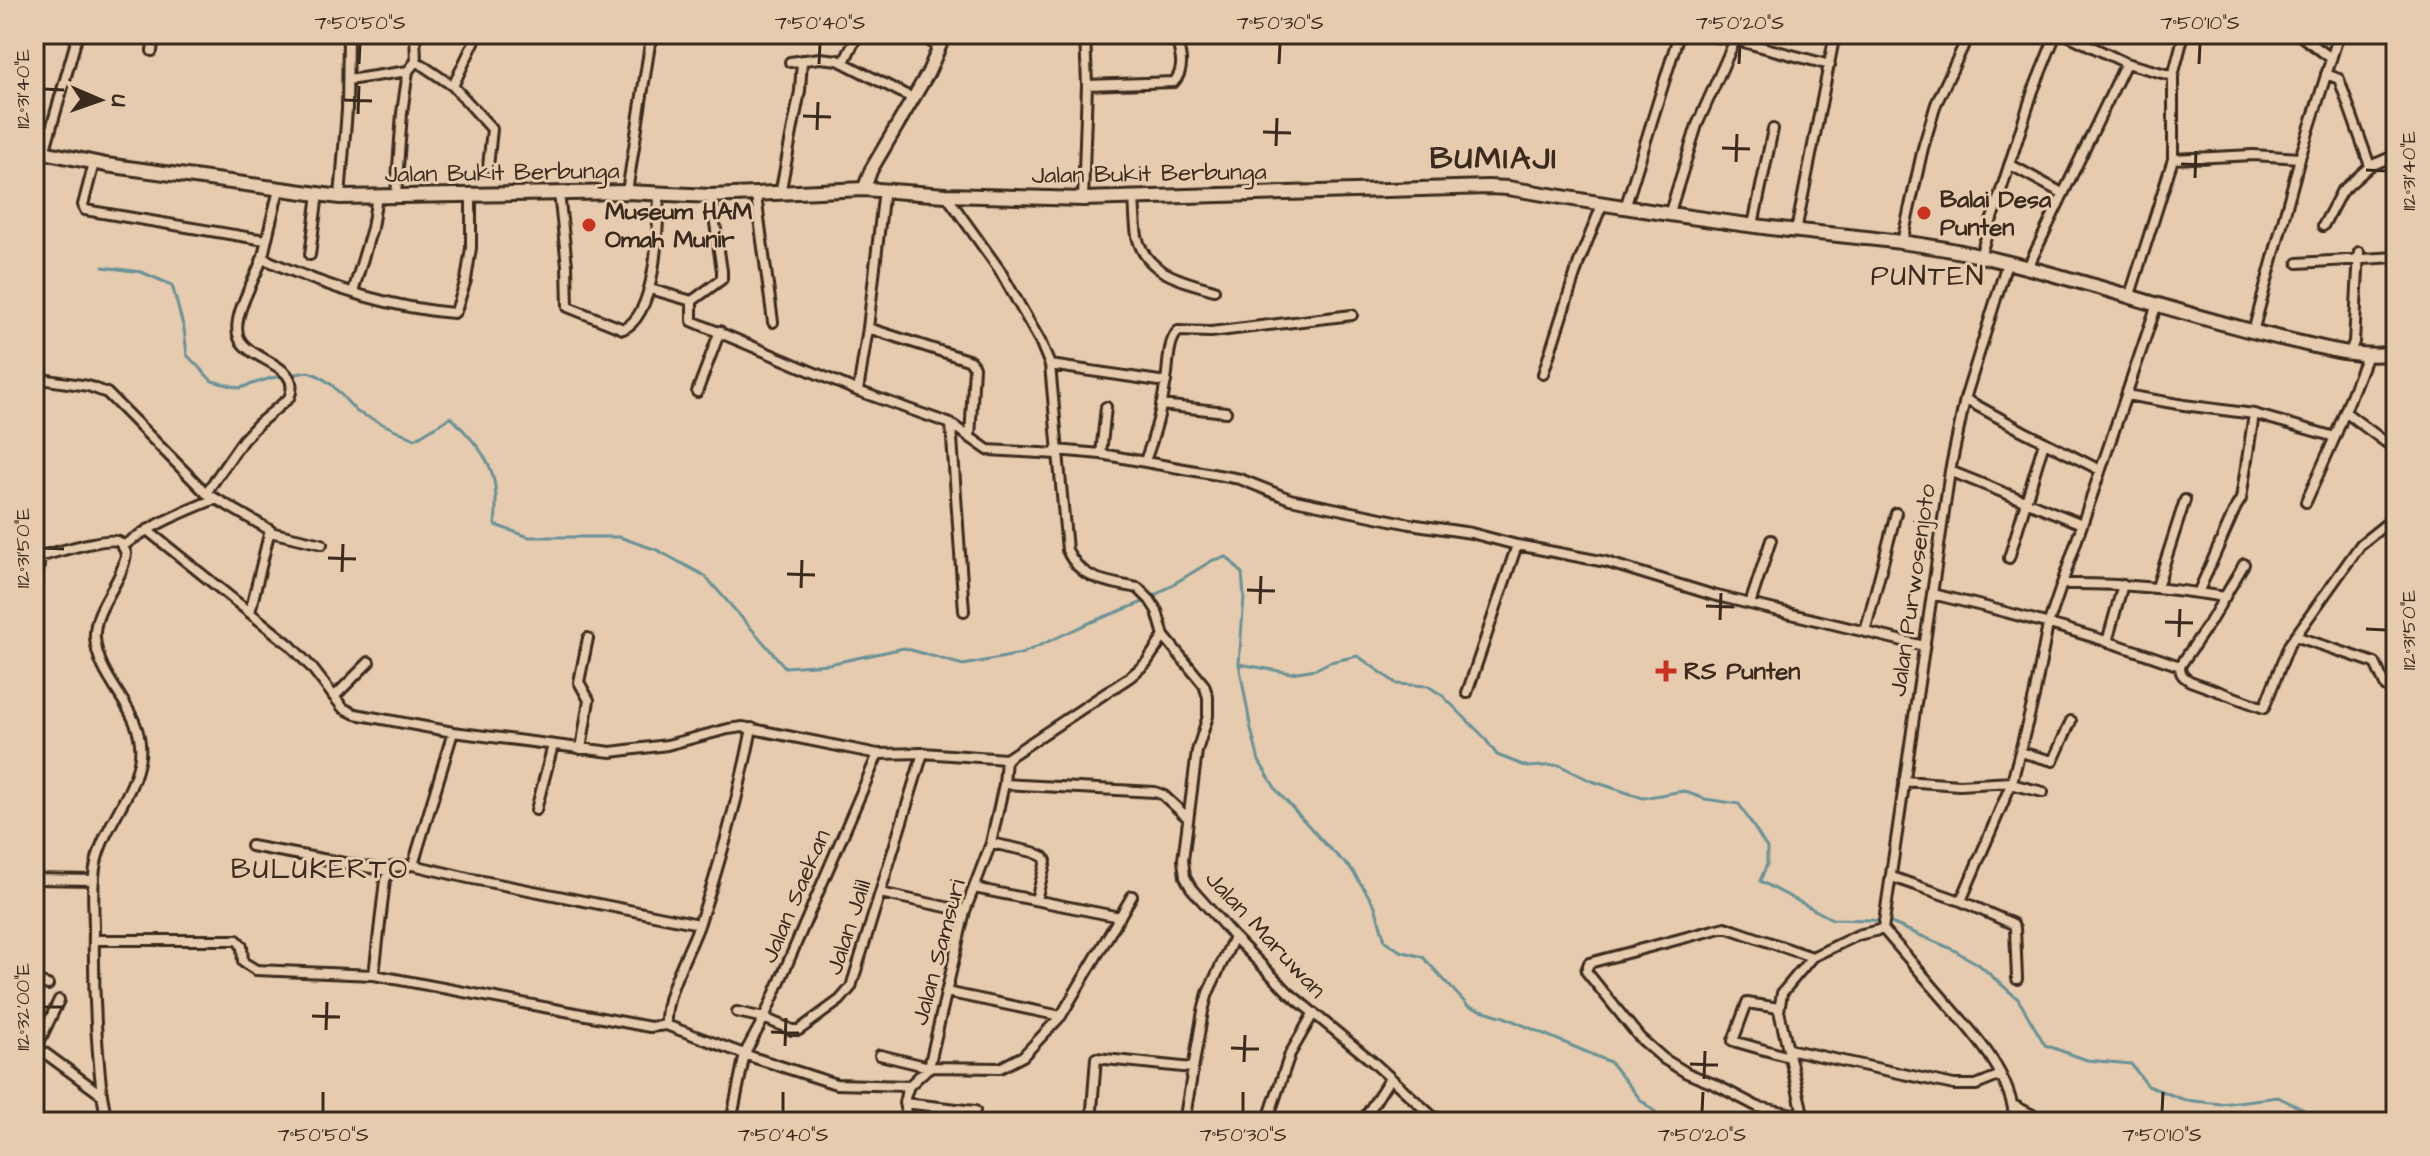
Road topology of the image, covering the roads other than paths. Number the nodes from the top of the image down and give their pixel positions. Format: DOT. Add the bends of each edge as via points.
graph roads {
  1 [pos="78,34"];
  2 [pos="154,34"];
  3 [pos="348,34"];
  4 [pos="415,34"];
  5 [pos="478,34"];
  6 [pos="658,34"];
  7 [pos="858,34"];
  8 [pos="919,34"];
  9 [pos="945,34"];
  10 [pos="1085,34"];
  11 [pos="1175,34"];
  12 [pos="1679,34"];
  13 [pos="1700,34"];
  14 [pos="1835,34"];
  15 [pos="1944,34"];
  16 [pos="2056,34"];
  17 [pos="2065,34"];
  18 [pos="2184,34"];
  19 [pos="2298,34"];
  20 [pos="2339,34"];
  21 [pos="1968,37"];
  22 [pos="1735,40"];
  23 [pos="940,48"];
  24 [pos="152,51"];
  25 [pos="2331,58"];
  26 [pos="802,60"];
  27 [pos="416,61"];
  28 [pos="790,62"];
  29 [pos="844,62"];
  30 [pos="2126,63"];
  31 [pos="1830,65"];
  32 [pos="408,71"];
  33 [pos="2326,74"];
  34 [pos="2173,76"];
  35 [pos="348,80"];
  36 [pos="1087,85"];
  37 [pos="453,86"];
  38 [pos="912,98"];
  39 [pos="1773,129"];
  40 [pos="39,151"];
  41 [pos="2396,155"];
  42 [pos="2300,158"];
  43 [pos="2173,159"];
  44 [pos="94,163"];
  45 [pos="2011,165"];
  46 [pos="2370,166"];
  47 [pos="488,167"];
  48 [pos="864,189"];
  49 [pos="884,189"];
  50 [pos="279,190"];
  51 [pos="627,192"];
  52 [pos="559,193"];
  53 [pos="659,193"];
  54 [pos="2062,193"];
  55 [pos="318,194"];
  56 [pos="471,194"];
  57 [pos="780,194"];
  58 [pos="396,195"];
  59 [pos="946,195"];
  60 [pos="377,196"];
  61 [pos="711,196"];
  62 [pos="756,196"];
  63 [pos="340,197"];
  64 [pos="1134,198"];
  65 [pos="1083,199"];
  66 [pos="1602,205"];
  67 [pos="1625,208"];
  68 [pos="1669,215"];
  69 [pos="1753,225"];
  70 [pos="2323,226"];
  71 [pos="1796,231"];
  72 [pos="265,240"];
  73 [pos="1902,242"];
  74 [pos="310,255"];
  75 [pos="1980,256"];
  76 [pos="2358,256"];
  77 [pos="2396,257"];
  78 [pos="262,258"];
  79 [pos="2007,263"];
  80 [pos="2298,263"];
  81 [pos="2028,267"];
  82 [pos="650,289"];
  83 [pos="1214,290"];
  84 [pos="353,292"];
  85 [pos="2130,295"];
  86 [pos="692,301"];
  87 [pos="2157,304"];
  88 [pos="1352,315"];
  89 [pos="773,322"];
  90 [pos="868,328"];
  91 [pos="720,331"];
  92 [pos="2253,332"];
  93 [pos="2351,348"];
  94 [pos="2367,355"];
  95 [pos="2394,356"];
  96 [pos="1050,365"];
  97 [pos="1543,374"];
  98 [pos="34,378"];
  99 [pos="1166,382"];
  100 [pos="858,391"];
  101 [pos="697,392"];
  102 [pos="2126,395"];
  103 [pos="1965,399"];
  104 [pos="1161,405"];
  105 [pos="1106,407"];
  106 [pos="1226,412"];
  107 [pos="2345,412"];
  108 [pos="2254,414"];
  109 [pos="951,424"];
  110 [pos="2396,424"];
  111 [pos="2335,437"];
  112 [pos="970,438"];
  113 [pos="2044,442"];
  114 [pos="1057,452"];
  115 [pos="1101,454"];
  116 [pos="1145,461"];
  117 [pos="2100,470"];
  118 [pos="1950,471"];
  119 [pos="206,493"];
  120 [pos="215,499"];
  121 [pos="2185,500"];
  122 [pos="2026,501"];
  123 [pos="2306,502"];
  124 [pos="1896,513"];
  125 [pos="2396,516"];
  126 [pos="2082,524"];
  127 [pos="147,530"];
  128 [pos="270,532"];
  129 [pos="1771,540"];
  130 [pos="322,544"];
  131 [pos="1517,545"];
  132 [pos="123,546"];
  133 [pos="37,557"];
  134 [pos="2009,558"];
  135 [pos="2244,564"];
  136 [pos="2063,584"];
  137 [pos="2123,584"];
  138 [pos="2157,587"];
  139 [pos="2198,593"];
  140 [pos="1932,594"];
  141 [pos="2225,597"];
  142 [pos="1750,604"];
  143 [pos="34,606"];
  144 [pos="964,611"];
  145 [pos="250,612"];
  146 [pos="2048,625"];
  147 [pos="1865,632"];
  148 [pos="1164,636"];
  149 [pos="2295,636"];
  150 [pos="588,638"];
  151 [pos="2107,642"];
  152 [pos="1924,646"];
  153 [pos="369,662"];
  154 [pos="2180,666"];
  155 [pos="2396,692"];
  156 [pos="1467,693"];
  157 [pos="334,697"];
  158 [pos="2071,721"];
  159 [pos="752,728"];
  160 [pos="453,732"];
  161 [pos="553,745"];
  162 [pos="581,749"];
  163 [pos="2020,752"];
  164 [pos="923,753"];
  165 [pos="878,754"];
  166 [pos="1006,759"];
  167 [pos="1904,781"];
  168 [pos="2012,783"];
  169 [pos="1004,784"];
  170 [pos="2043,792"];
  171 [pos="536,810"];
  172 [pos="1188,818"];
  173 [pos="991,843"];
  174 [pos="251,846"];
  175 [pos="413,865"];
  176 [pos="388,871"];
  177 [pos="1892,877"];
  178 [pos="34,879"];
  179 [pos="94,880"];
  180 [pos="974,888"];
  181 [pos="880,893"];
  182 [pos="1132,896"];
  183 [pos="1036,900"];
  184 [pos="1961,901"];
  185 [pos="965,911"];
  186 [pos="1120,917"];
  187 [pos="699,924"];
  188 [pos="1883,927"];
  189 [pos="1234,937"];
  190 [pos="94,940"];
  191 [pos="1812,957"];
  192 [pos="374,975"];
  193 [pos="2017,979"];
  194 [pos="34,981"];
  195 [pos="48,985"];
  196 [pos="946,992"];
  197 [pos="59,1000"];
  198 [pos="1779,1008"];
  199 [pos="737,1012"];
  200 [pos="1313,1014"];
  201 [pos="1061,1016"];
  202 [pos="764,1018"];
  203 [pos="666,1025"];
  204 [pos="36,1046"];
  205 [pos="745,1053"];
  206 [pos="1788,1053"];
  207 [pos="880,1055"];
  208 [pos="929,1067"];
  209 [pos="1192,1068"];
  210 [pos="2001,1075"];
  211 [pos="1390,1078"];
  212 [pos="909,1086"];
  213 [pos="102,1095"];
  214 [pos="904,1103"];
  215 [pos="2013,1105"];
  216 [pos="975,1111"];
  217 [pos="1804,1119"];
  218 [pos="107,1122"];
  219 [pos="731,1122"];
  220 [pos="913,1122"];
  221 [pos="1091,1122"];
  222 [pos="1184,1122"];
  223 [pos="1267,1122"];
  224 [pos="1362,1122"];
  225 [pos="1443,1122"];
  226 [pos="2015,1122"];
  227 [pos="2047,1122"];
  1 -- 40 [label="street"];
  2 -- 24 [label="street"];
  3 -- 35 [label="street"];
  4 -- 27 [label="street"];
  5 -- 37 [label="street"];
  6 -- 51 [label="street" via="650,44"];
  7 -- 29 [label="street"];
  8 -- 23 [label="street"];
  9 -- 23 [label="street"];
  10 -- 36 [label="street"];
  11 -- 36 [label="street" via="1182,63 1174,82"];
  12 -- 67 [label="street"];
  13 -- 22 [label="street"];
  14 -- 31 [label="street"];
  15 -- 21 [label="street"];
  16 -- 45 [label="street"];
  17 -- 30 [label="street"];
  18 -- 34 [label="street"];
  19 -- 25 [label="street"];
  20 -- 25 [label="street"];
  21 -- 73 [label="street" via="1936,104"];
  22 -- 31 [label="street"];
  22 -- 68 [label="street" via="1697,125"];
  23 -- 38 [label="street"];
  25 -- 33 [label="street"];
  26 -- 28 [label="street"];
  26 -- 29 [label="street"];
  26 -- 57 [label="street"];
  27 -- 32 [label="street"];
  27 -- 37 [label="street"];
  29 -- 38 [label="street"];
  30 -- 34 [label="street"];
  30 -- 54 [label="street"];
  31 -- 71 [label="street"];
  32 -- 35 [label="street"];
  32 -- 58 [label="street"];
  33 -- 42 [label="street"];
  33 -- 46 [label="street" via="2339,79"];
  34 -- 43 [label="street"];
  35 -- 63 [label="street"];
  36 -- 65 [label="street"];
  37 -- 47 [label="street" via="493,131"];
  38 -- 48 [label="street"];
  39 -- 69 [label="street"];
  40 -- 44 [label="main road, Jalan Bukit Berbunga"];
  41 -- 46 [label="street"];
  42 -- 43 [label="street"];
  42 -- 92 [label="street"];
  43 -- 85 [label="street"];
  44 -- 50 [label="main road, Jalan Bukit Berbunga"];
  44 -- 72 [label="street" via="85,210"];
  45 -- 54 [label="street"];
  45 -- 75 [label="street"];
  46 -- 70 [label="street" via="2341,192"];
  48 -- 49 [label="main road, Jalan Bukit Berbunga"];
  48 -- 57 [label="main road, Jalan Bukit Berbunga"];
  49 -- 59 [label="main road, Jalan Bukit Berbunga"];
  49 -- 90 [label="street"];
  50 -- 55 [label="main road, Jalan Bukit Berbunga"];
  50 -- 72 [label="street"];
  51 -- 52 [label="main road, Jalan Bukit Berbunga"];
  51 -- 53 [label="main road, Jalan Bukit Berbunga"];
  52 -- 56 [label="main road, Jalan Bukit Berbunga"];
  52 -- 82 [label="street" via="569,308 626,329"];
  53 -- 61 [label="main road, Jalan Bukit Berbunga"];
  53 -- 82 [label="street"];
  54 -- 81 [label="street"];
  55 -- 63 [label="main road, Jalan Bukit Berbunga"];
  55 -- 74 [label="street"];
  56 -- 58 [label="main road, Jalan Bukit Berbunga"];
  56 -- 84 [label="street" via="471,248 456,311"];
  57 -- 62 [label="main road, Jalan Bukit Berbunga"];
  58 -- 60 [label="main road, Jalan Bukit Berbunga"];
  59 -- 65 [label="main road, Jalan Bukit Berbunga"];
  59 -- 96 [label="street" via="999,269"];
  60 -- 63 [label="main road, Jalan Bukit Berbunga"];
  60 -- 84 [label="street"];
  61 -- 62 [label="main road, Jalan Bukit Berbunga"];
  61 -- 86 [label="street" via="722,279"];
  62 -- 89 [label="street"];
  64 -- 65 [label="main road, Jalan Bukit Berbunga"];
  64 -- 66 [label="main road, Jalan Bukit Berbunga" via="1488,187"];
  64 -- 83 [label="street" via="1137,237 1154,267"];
  66 -- 67 [label="main road, Jalan Bukit Berbunga"];
  66 -- 97 [label="street"];
  67 -- 68 [label="main road, Jalan Bukit Berbunga"];
  68 -- 69 [label="main road, Jalan Bukit Berbunga"];
  69 -- 71 [label="main road, Jalan Bukit Berbunga"];
  71 -- 73 [label="main road, Jalan Bukit Berbunga"];
  72 -- 78 [label="street"];
  73 -- 75 [label="main road, Jalan Bukit Berbunga"];
  75 -- 79 [label="main road, Jalan Bukit Berbunga"];
  76 -- 77 [label="street"];
  76 -- 80 [label="street"];
  76 -- 93 [label="street"];
  78 -- 84 [label="street"];
  78 -- 119 [label="street" via="243,304 238,336 287,375 292,389 289,398 243,440"];
  79 -- 81 [label="main road, Jalan Bukit Berbunga"];
  79 -- 103 [label="street, Jalan Purwosenjoto"];
  81 -- 85 [label="main road, Jalan Bukit Berbunga"];
  82 -- 86 [label="street"];
  85 -- 87 [label="main road, Jalan Bukit Berbunga"];
  86 -- 91 [label="street" via="692,321"];
  87 -- 92 [label="main road, Jalan Bukit Berbunga"];
  87 -- 102 [label="street"];
  88 -- 99 [label="street" via="1211,332 1178,331"];
  90 -- 100 [label="street"];
  90 -- 112 [label="street" via="971,361"];
  91 -- 100 [label="street"];
  91 -- 101 [label="street"];
  92 -- 93 [label="main road, Jalan Bukit Berbunga"];
  93 -- 94 [label="main road, Jalan Bukit Berbunga"];
  94 -- 95 [label="main road, Jalan Bukit Berbunga"];
  94 -- 107 [label="street"];
  96 -- 99 [label="street"];
  96 -- 114 [label="street"];
  98 -- 119 [label="street" via="107,393"];
  99 -- 104 [label="street"];
  100 -- 109 [label="street"];
  102 -- 108 [label="street"];
  102 -- 117 [label="street"];
  103 -- 113 [label="street"];
  103 -- 118 [label="street, Jalan Purwosenjoto"];
  104 -- 106 [label="street"];
  104 -- 116 [label="street"];
  105 -- 115 [label="street"];
  107 -- 110 [label="street" via="2388,444"];
  107 -- 111 [label="street"];
  108 -- 111 [label="street"];
  108 -- 139 [label="street" via="2241,499"];
  109 -- 112 [label="street"];
  109 -- 144 [label="street"];
  111 -- 123 [label="street"];
  112 -- 114 [label="street" via="988,450"];
  113 -- 117 [label="street"];
  113 -- 122 [label="street"];
  114 -- 115 [label="street"];
  114 -- 148 [label="street, Jalan Maruwan" via="1067,550 1073,562 1090,578 1144,592"];
  115 -- 116 [label="street"];
  116 -- 131 [label="street" via="1240,479 1290,499"];
  117 -- 126 [label="street"];
  118 -- 122 [label="street"];
  118 -- 140 [label="street, Jalan Purwosenjoto"];
  119 -- 120 [label="street"];
  120 -- 127 [label="street"];
  120 -- 128 [label="street"];
  121 -- 138 [label="street"];
  122 -- 126 [label="street"];
  122 -- 134 [label="street"];
  124 -- 147 [label="street"];
  125 -- 149 [label="street" via="2361,544"];
  126 -- 136 [label="street"];
  127 -- 132 [label="street"];
  127 -- 145 [label="street"];
  128 -- 130 [label="street"];
  128 -- 145 [label="street"];
  129 -- 142 [label="street"];
  131 -- 142 [label="street" via="1606,562"];
  131 -- 156 [label="street"];
  132 -- 133 [label="street" via="112,540"];
  132 -- 179 [label="street" via="126,559 98,617 95,635 100,660 135,719 140,758 99,852"];
  133 -- 143 [label="street"];
  135 -- 141 [label="street"];
  136 -- 137 [label="street"];
  136 -- 146 [label="street"];
  137 -- 138 [label="street"];
  137 -- 151 [label="street"];
  138 -- 139 [label="street"];
  139 -- 141 [label="street"];
  140 -- 146 [label="street"];
  140 -- 152 [label="street, Jalan Purwosenjoto"];
  141 -- 154 [label="street"];
  142 -- 147 [label="street"];
  145 -- 157 [label="street" via="290,645"];
  146 -- 151 [label="street"];
  146 -- 163 [label="street"];
  147 -- 152 [label="street"];
  148 -- 166 [label="street" via="1130,677"];
  148 -- 172 [label="street, Jalan Maruwan" via="1204,685 1209,706"];
  149 -- 154 [label="street" via="2264,708 2190,681"];
  149 -- 155 [label="street" via="2375,663 2386,687"];
  150 -- 162 [label="street" via="579,682 589,700"];
  151 -- 154 [label="street"];
  152 -- 167 [label="street, Jalan Purwosenjoto"];
  153 -- 157 [label="street"];
  157 -- 160 [label="street" via="355,714"];
  158 -- 163 [label="street" via="2053,761"];
  159 -- 162 [label="street" via="620,752"];
  159 -- 165 [label="street"];
  159 -- 187 [label="street"];
  160 -- 161 [label="street"];
  160 -- 175 [label="street"];
  161 -- 162 [label="street"];
  161 -- 171 [label="street"];
  163 -- 168 [label="street"];
  164 -- 165 [label="street"];
  164 -- 166 [label="street"];
  164 -- 181 [label="street, Jalan Jalil"];
  165 -- 202 [label="street, Jalan Saekan"];
  166 -- 169 [label="street, Jalan Samsuri"];
  167 -- 168 [label="street"];
  167 -- 177 [label="street, Jalan Purwosenjoto"];
  168 -- 170 [label="street"];
  168 -- 184 [label="street"];
  169 -- 172 [label="street" via="1155,792"];
  169 -- 173 [label="street, Jalan Samsuri"];
  172 -- 189 [label="street, Jalan Maruwan" via="1185,877"];
  173 -- 180 [label="street, Jalan Samsuri"];
  173 -- 183 [label="street" via="1044,857"];
  174 -- 176 [label="street"];
  175 -- 176 [label="street"];
  175 -- 187 [label="street"];
  176 -- 192 [label="street"];
  177 -- 184 [label="street"];
  177 -- 188 [label="street, Jalan Purwosenjoto"];
  178 -- 179 [label="street"];
  179 -- 190 [label="street"];
  180 -- 183 [label="street"];
  180 -- 185 [label="street, Jalan Samsuri"];
  181 -- 185 [label="street"];
  181 -- 202 [label="street, Jalan Jalil" via="847,993 803,1029"];
  182 -- 186 [label="street"];
  183 -- 186 [label="street"];
  184 -- 193 [label="street" via="2014,926"];
  185 -- 196 [label="street, Jalan Samsuri"];
  186 -- 201 [label="street"];
  187 -- 203 [label="street" via="666,1008"];
  188 -- 191 [label="street"];
  188 -- 210 [label="street" via="1981,1042"];
  189 -- 200 [label="street, Jalan Maruwan"];
  189 -- 209 [label="street" via="1208,993"];
  190 -- 192 [label="street" via="237,940 243,962 256,970"];
  190 -- 213 [label="street"];
  191 -- 198 [label="street" via="1782,993"];
  191 -- 217 [label="street" via="1725,927 1586,967 1640,1038 1664,1059 1758,1107"];
  192 -- 203 [label="street" via="650,1027"];
  194 -- 195 [label="street"];
  196 -- 201 [label="street"];
  196 -- 208 [label="street, Jalan Samsuri"];
  197 -- 204 [label="street"];
  198 -- 206 [label="street"];
  198 -- 206 [label="street" via="1747,1003 1733,1042"];
  199 -- 202 [label="street, Jalan Jalil"];
  200 -- 211 [label="street, Jalan Maruwan"];
  200 -- 223 [label="street" via="1290,1054"];
  201 -- 208 [label="street" via="1023,1056 1000,1068"];
  202 -- 205 [label="street, Jalan Saekan"];
  203 -- 205 [label="street"];
  204 -- 213 [label="street"];
  205 -- 212 [label="street" via="836,1084"];
  205 -- 219 [label="street, Jalan Saekan"];
  206 -- 210 [label="street" via="1954,1085 1976,1085"];
  206 -- 217 [label="street"];
  207 -- 208 [label="street"];
  208 -- 212 [label="street"];
  209 -- 221 [label="street" via="1096,1058"];
  209 -- 222 [label="street"];
  210 -- 215 [label="street"];
  211 -- 224 [label="street"];
  211 -- 225 [label="street, Jalan Maruwan"];
  212 -- 214 [label="street"];
  213 -- 218 [label="street"];
  214 -- 216 [label="street"];
  214 -- 220 [label="street"];
  215 -- 226 [label="street"];
  215 -- 227 [label="street"];
}
